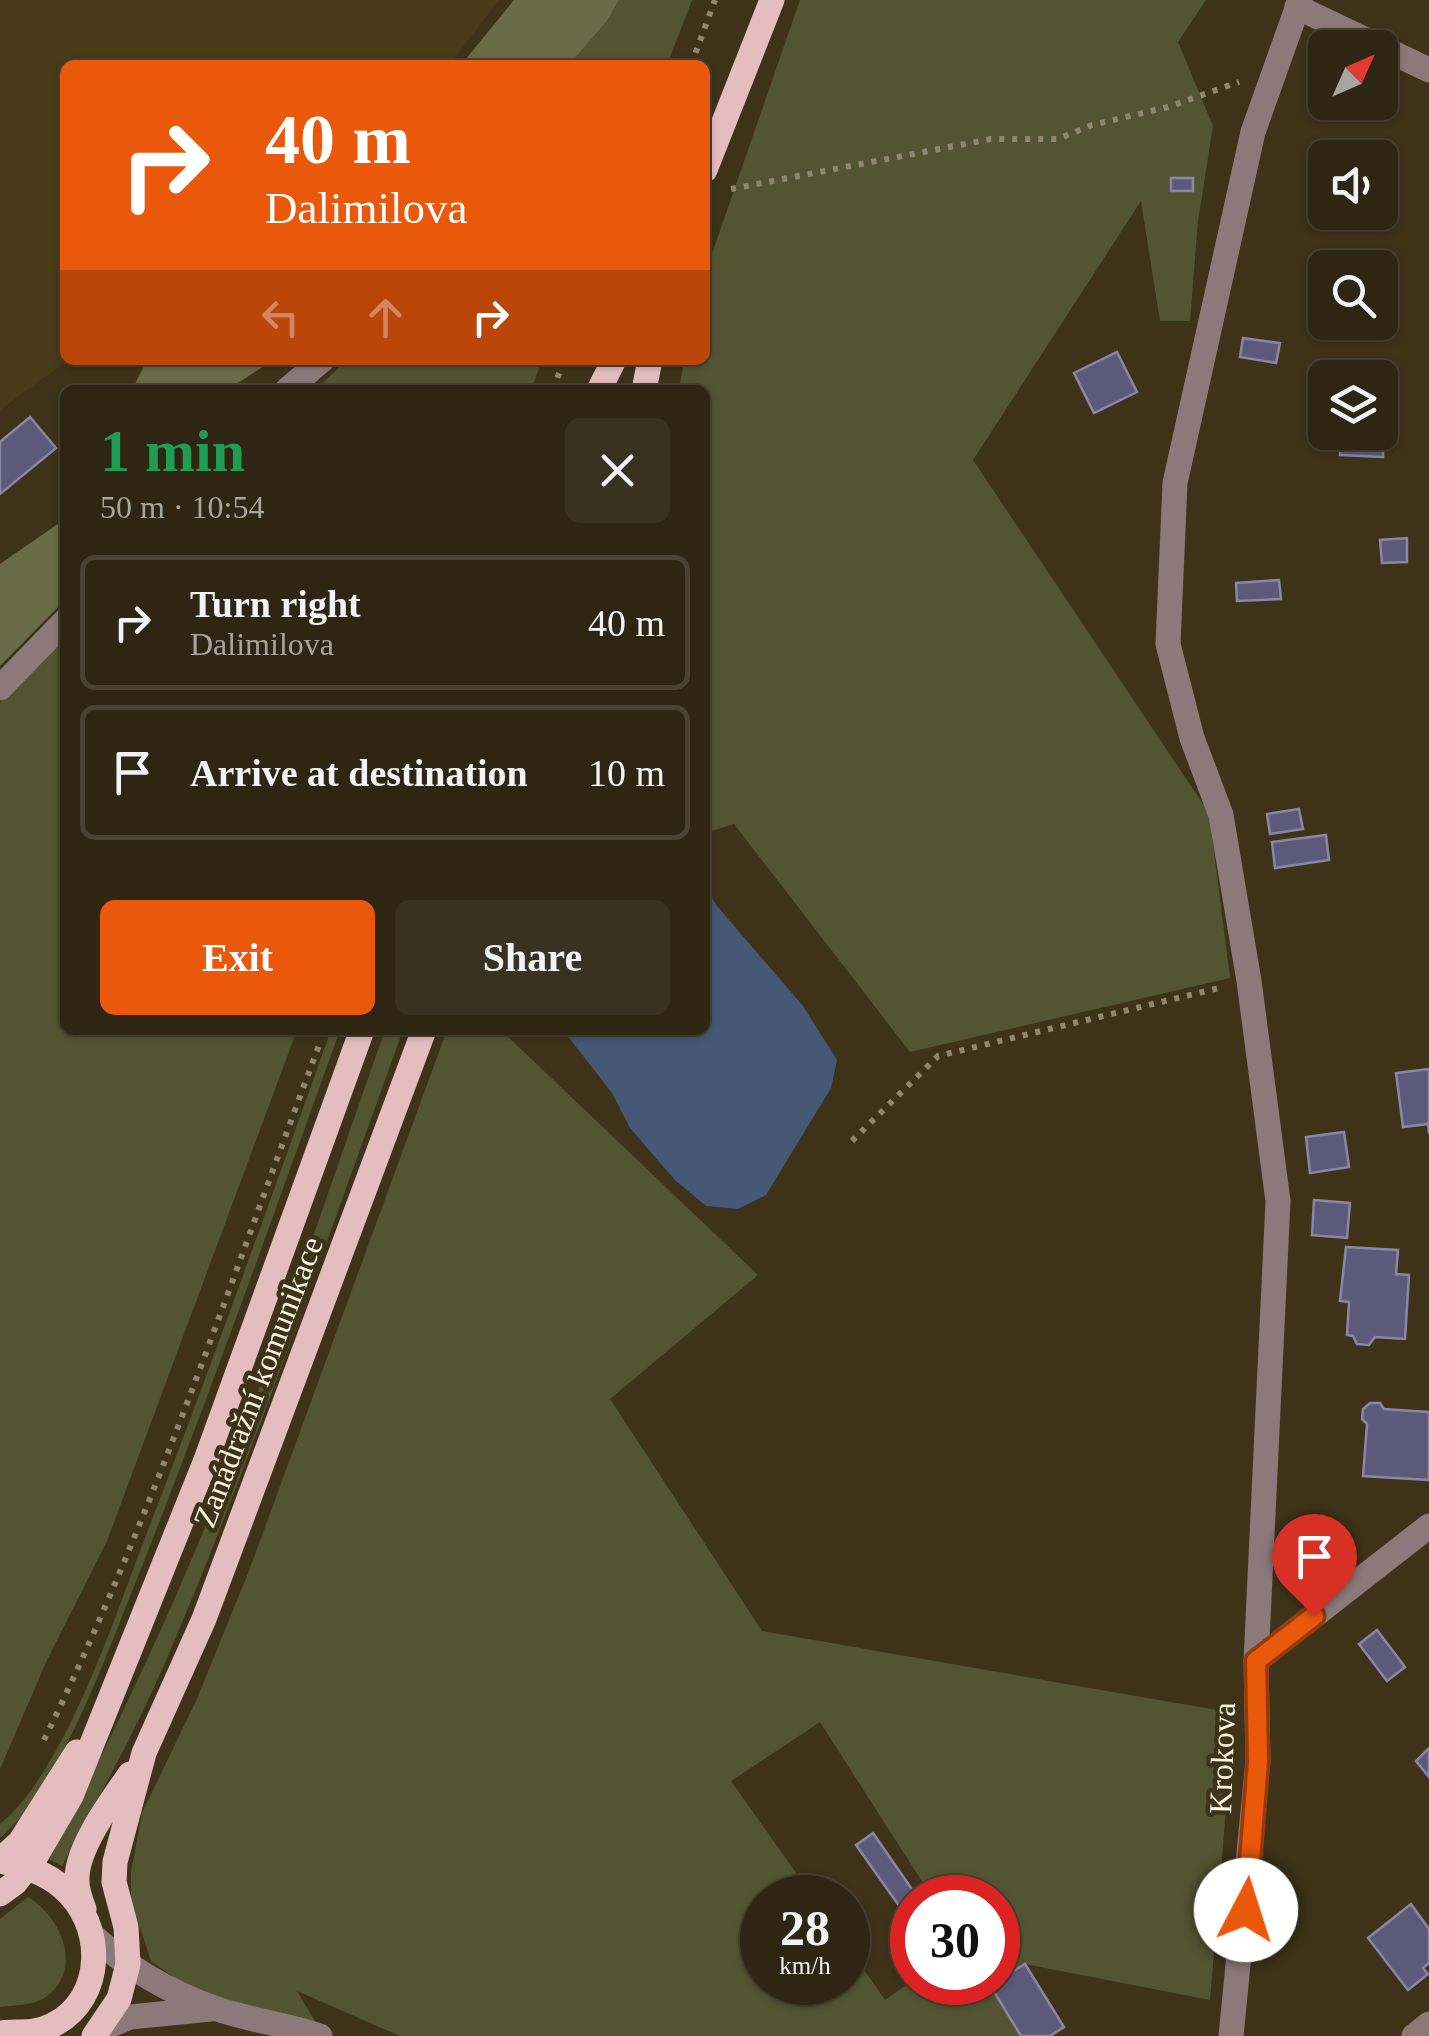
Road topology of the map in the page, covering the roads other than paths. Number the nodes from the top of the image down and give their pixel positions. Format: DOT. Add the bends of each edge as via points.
graph roads {
  1 [pos="772,0"];
  2 [pos="1298,4"];
  3 [pos="1429,70"];
  4 [pos="710,157"];
  5 [pos="316,365"];
  6 [pos="293,385"];
  7 [pos="60,626"];
  8 [pos="0,688"];
  9 [pos="360,1035"];
  10 [pos="422,1035"];
  11 [pos="1429,1526"];
  12 [pos="1256,1661"];
  13 [pos="110,1702"];
  14 [pos="144,1753"];
  15 [pos="0,1861"];
  16 [pos="28,1867"];
  17 [pos="0,1894"];
  18 [pos="90,1926"];
  19 [pos="128,1964"];
  20 [pos="216,2009"];
  21 [pos="1429,2024"];
  22 [pos="0,2033"];
  23 [pos="97,2033"];
  24 [pos="320,2036"];
  25 [pos="1231,2036"];
  26 [pos="1414,2036"];
  1 -- 4 [label="main road"];
  2 -- 3 [label="street"];
  2 -- 12 [label="street, Krokova" via="1237,195 1175,482 1168,644 1221,815 1278,1201"];
  5 -- 6 [label="street"];
  7 -- 8 [label="street"];
  9 -- 13 [label="main road, Zanádražní komunikace"];
  10 -- 14 [label="main road, Zanádražní komunikace" via="204,1620"];
  11 -- 12 [label="street"];
  12 -- 25 [label="street, Krokova" via="1258,1761"];
  13 -- 15 [label="main road, Zanádražní komunikace" via="27,1832"];
  13 -- 16 [label="main road, Zanádražní komunikace" via="71,1796"];
  14 -- 18 [label="main road, Zanádražní komunikace" via="80,1860 78,1889"];
  14 -- 19 [label="main road, Zanádražní komunikace" via="114,1862"];
  15 -- 16 [label="main road"];
  16 -- 17 [label="main road, Zanádražní komunikace"];
  16 -- 18 [label="main road" via="64,1889"];
  18 -- 19 [label="street"];
  18 -- 22 [label="main road, Zanádražní komunikace" via="91,1981 71,2012 42,2028"];
  19 -- 20 [label="street"];
  19 -- 23 [label="main road" via="120,1999"];
  20 -- 23 [label="street" via="144,2014"];
  20 -- 24 [label="street"];
  21 -- 26 [label="street"];
}
